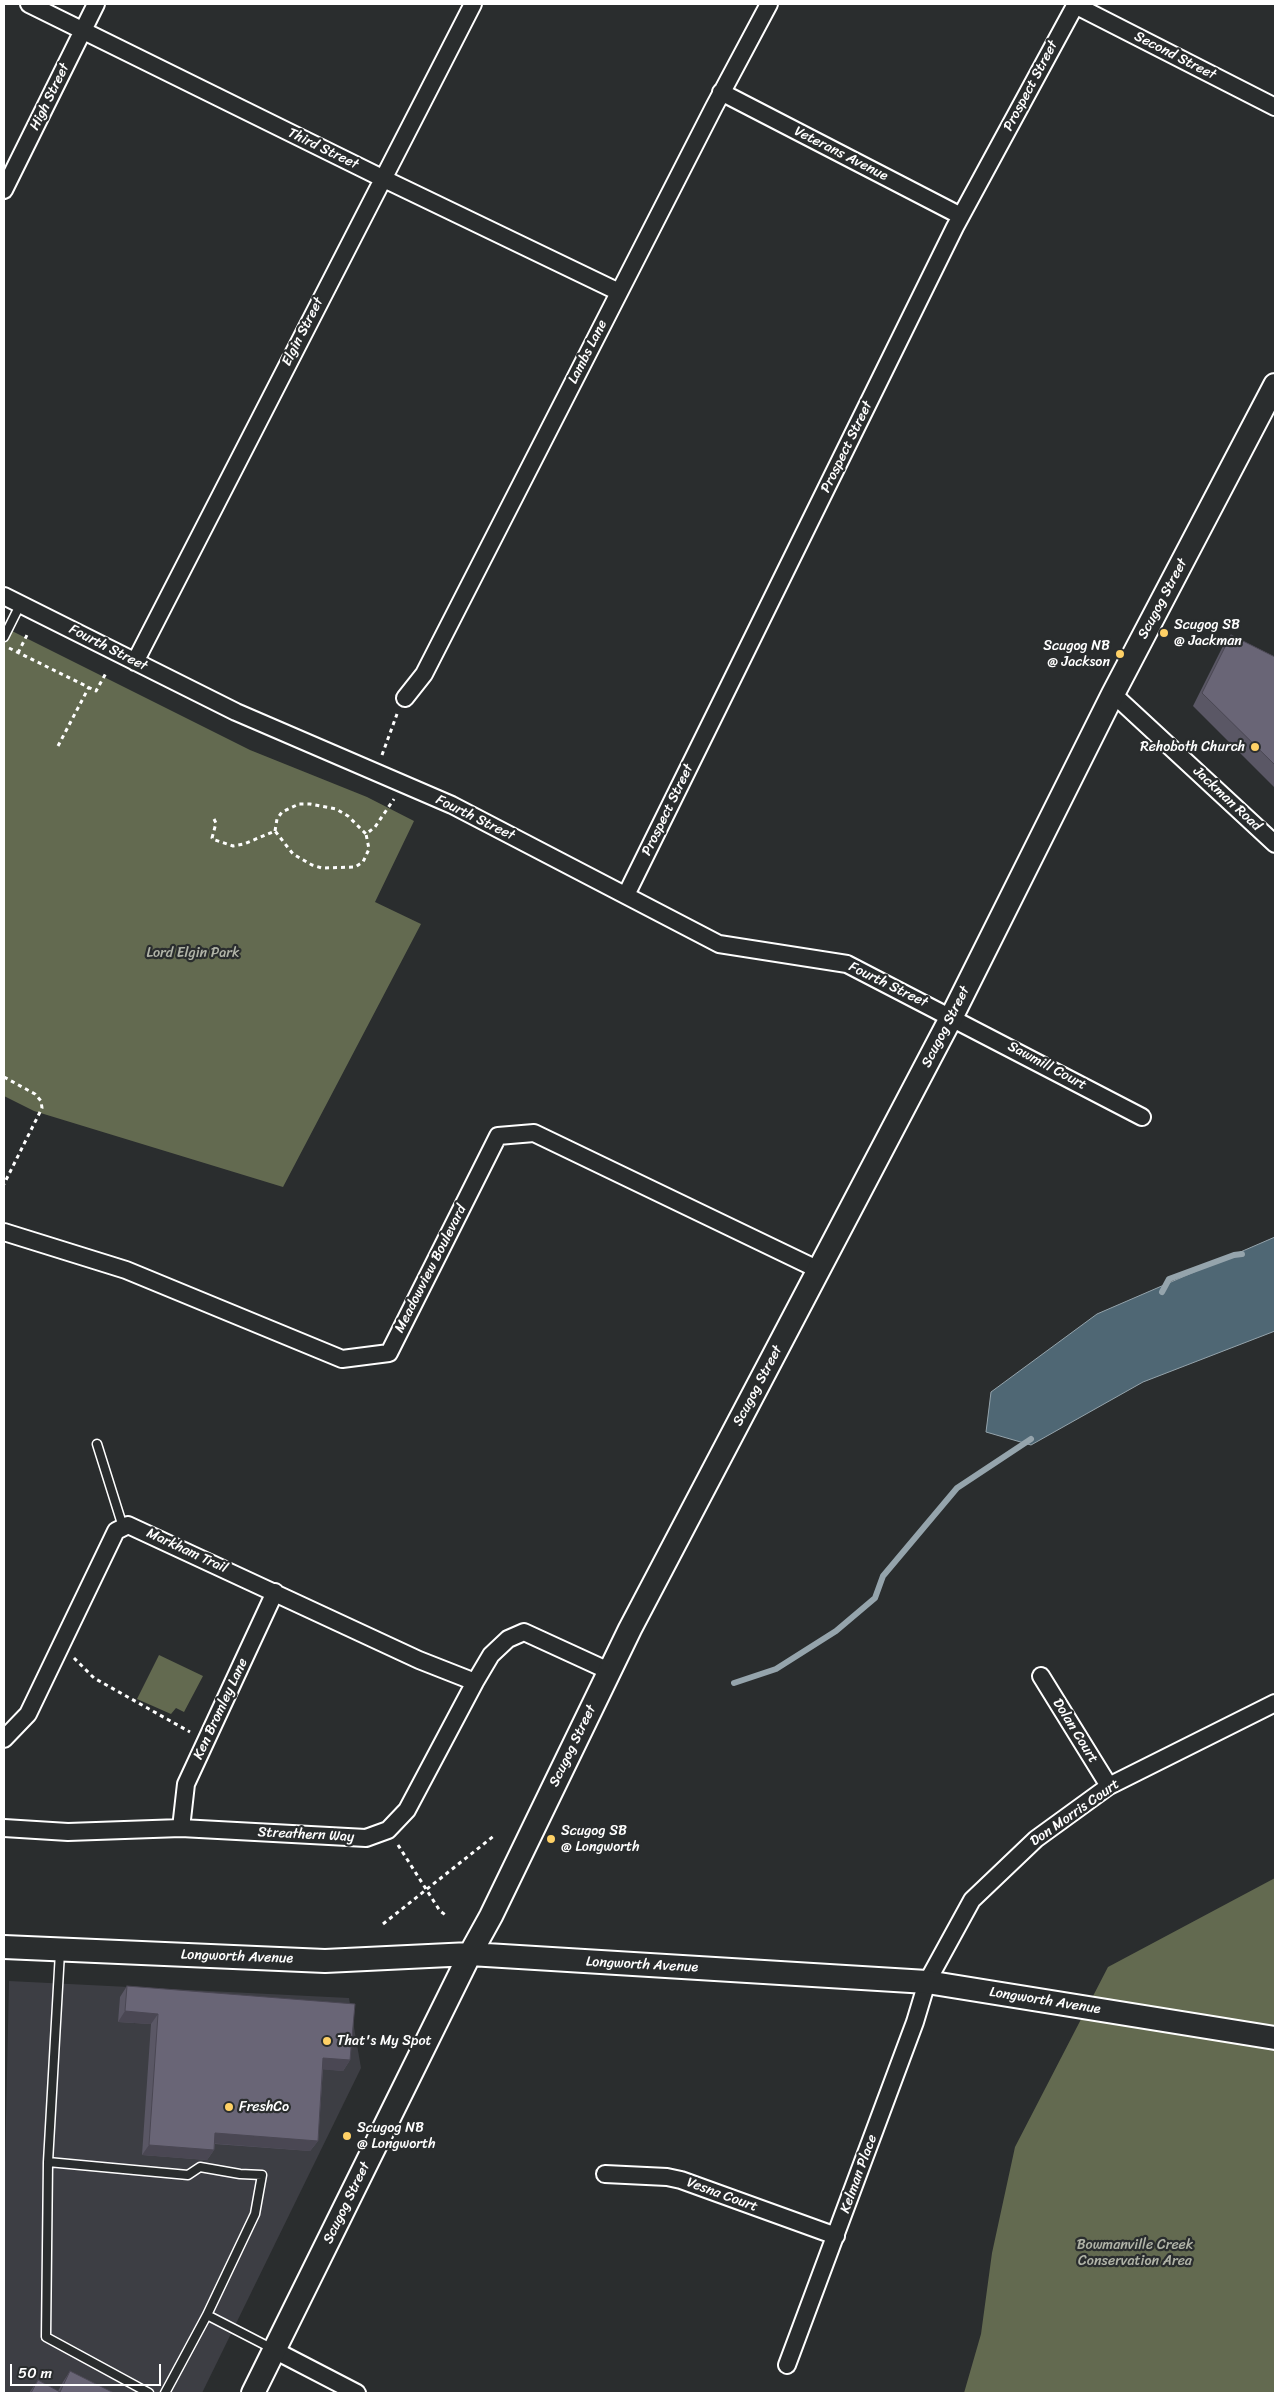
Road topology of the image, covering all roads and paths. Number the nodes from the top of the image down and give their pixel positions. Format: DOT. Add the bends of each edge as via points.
graph roads {
  1 [pos="29,4"];
  2 [pos="96,4"];
  3 [pos="473,4"];
  4 [pos="769,4"];
  5 [pos="1075,5"];
  6 [pos="82,30"];
  7 [pos="721,92"];
  8 [pos="1275,107"];
  9 [pos="382,178"];
  10 [pos="4,190"];
  11 [pos="961,216"];
  12 [pos="618,292"];
  13 [pos="1275,385"];
  14 [pos="1268,416"];
  15 [pos="4,596"];
  16 [pos="20,605"];
  17 [pos="28,635"];
  18 [pos="4,638"];
  19 [pos="4,646"];
  20 [pos="18,653"];
  21 [pos="135,662"];
  22 [pos="106,673"];
  23 [pos="89,687"];
  24 [pos="1113,694"];
  25 [pos="405,698"];
  26 [pos="58,746"];
  27 [pos="376,771"];
  28 [pos="402,783"];
  29 [pos="214,819"];
  30 [pos="275,832"];
  31 [pos="366,834"];
  32 [pos="1275,844"];
  33 [pos="626,895"];
  34 [pos="952,1016"];
  35 [pos="4,1077"];
  36 [pos="1142,1116"];
  37 [pos="4,1184"];
  38 [pos="4,1232"];
  39 [pos="819,1270"];
  40 [pos="96,1444"];
  41 [pos="124,1527"];
  42 [pos="275,1592"];
  43 [pos="62,1645"];
  44 [pos="609,1671"];
  45 [pos="1042,1676"];
  46 [pos="475,1682"];
  47 [pos="1275,1703"];
  48 [pos="4,1739"];
  49 [pos="206,1741"];
  50 [pos="1110,1786"];
  51 [pos="4,1828"];
  52 [pos="181,1828"];
  53 [pos="388,1830"];
  54 [pos="495,1835"];
  55 [pos="426,1889"];
  56 [pos="447,1916"];
  57 [pos="383,1924"];
  58 [pos="4,1947"];
  59 [pos="60,1950"];
  60 [pos="470,1954"];
  61 [pos="928,1982"];
  62 [pos="1275,2038"];
  63 [pos="48,2162"];
  64 [pos="605,2174"];
  65 [pos="836,2236"];
  66 [pos="207,2315"];
  67 [pos="274,2350"];
  68 [pos="787,2365"];
  69 [pos="149,2393"];
  70 [pos="165,2393"];
  71 [pos="253,2393"];
  72 [pos="357,2393"];
  1 -- 6 [label="street, Third Street"];
  2 -- 6 [label="street, High Street"];
  3 -- 9 [label="street, Elgin Street"];
  4 -- 7 [label="street, Lambs Lane"];
  5 -- 8 [label="street, Second Street"];
  5 -- 11 [label="street, Prospect Street"];
  6 -- 9 [label="street, Third Street"];
  6 -- 10 [label="street, High Street"];
  7 -- 11 [label="street, Veterans Avenue"];
  7 -- 12 [label="street, Lambs Lane"];
  9 -- 12 [label="street, Third Street"];
  9 -- 21 [label="street, Elgin Street"];
  11 -- 33 [label="street, Prospect Street"];
  12 -- 25 [label="street, Lambs Lane" via="424,674"];
  13 -- 14 [label="street, Scugog Street"];
  14 -- 24 [label="street, Scugog Street"];
  15 -- 16 [label="street, Fourth Street"];
  16 -- 18 [label="lane"];
  16 -- 21 [label="street, Fourth Street"];
  17 -- 20 [label="path"];
  19 -- 20 [label="path"];
  20 -- 23 [label="path"];
  21 -- 27 [label="street, Fourth Street" via="236,712"];
  22 -- 23 [label="path" via="96,691"];
  23 -- 26 [label="path"];
  24 -- 32 [label="street, Jackman Road"];
  24 -- 34 [label="street, Scugog Street"];
  25 -- 27 [label="path"];
  27 -- 28 [label="street, Fourth Street"];
  28 -- 31 [label="path" via="384,815"];
  28 -- 33 [label="street, Fourth Street" via="452,805"];
  29 -- 30 [label="path" via="212,838 234,846"];
  30 -- 31 [label="path" via="282,812 299,804 310,804 348,816"];
  30 -- 31 [label="path" via="293,854 312,865 342,869 363,862 369,849"];
  33 -- 34 [label="street, Fourth Street" via="719,944 848,964"];
  34 -- 36 [label="street, Sawmill Court"];
  34 -- 39 [label="street, Scugog Street"];
  35 -- 37 [label="path" via="35,1094 42,1108"];
  38 -- 39 [label="street, Meadowview Boulevard" via="126,1270 342,1359 389,1353 498,1136 534,1133"];
  39 -- 44 [label="street, Scugog Street"];
  40 -- 41 [label="lane"];
  41 -- 42 [label="street, Markham Trail" via="128,1524 153,1534"];
  41 -- 43 [label="street" via="116,1531"];
  42 -- 46 [label="street, Markham Trail" via="419,1660"];
  42 -- 49 [label="street, Ken Bromley Lane"];
  43 -- 48 [label="street" via="28,1714"];
  43 -- 49 [label="path" via="94,1678"];
  44 -- 46 [label="street, Streathern Way" via="524,1632 508,1639 491,1655"];
  44 -- 60 [label="street, Scugog Street"];
  45 -- 50 [label="street, Dolan Court"];
  46 -- 53 [label="street, Streathern Way" via="407,1810"];
  47 -- 50 [label="street, Don Morris Court"];
  49 -- 52 [label="street, Ken Bromley Lane" via="186,1784"];
  50 -- 61 [label="street, Don Morris Court" via="1036,1839 972,1900"];
  51 -- 52 [label="street, Streathern Way" via="68,1832"];
  52 -- 53 [label="street, Streathern Way" via="366,1838"];
  53 -- 55 [label="path"];
  54 -- 55 [label="path"];
  55 -- 56 [label="path"];
  55 -- 57 [label="path"];
  58 -- 59 [label="street, Longworth Avenue"];
  59 -- 60 [label="street, Longworth Avenue" via="325,1961"];
  59 -- 63 [label="lane"];
  60 -- 61 [label="street, Longworth Avenue"];
  60 -- 67 [label="street, Scugog Street"];
  61 -- 62 [label="street, Longworth Avenue"];
  61 -- 65 [label="street, Kelman Place"];
  63 -- 66 [label="lane" via="188,2175 200,2167 262,2175 255,2214"];
  63 -- 69 [label="lane" via="46,2337"];
  64 -- 65 [label="street, Vesna Court" via="680,2180"];
  65 -- 68 [label="street, Kelman Place"];
  66 -- 67 [label="lane"];
  66 -- 70 [label="lane"];
  67 -- 71 [label="street, Scugog Street"];
  67 -- 72 [label="street"];
}
